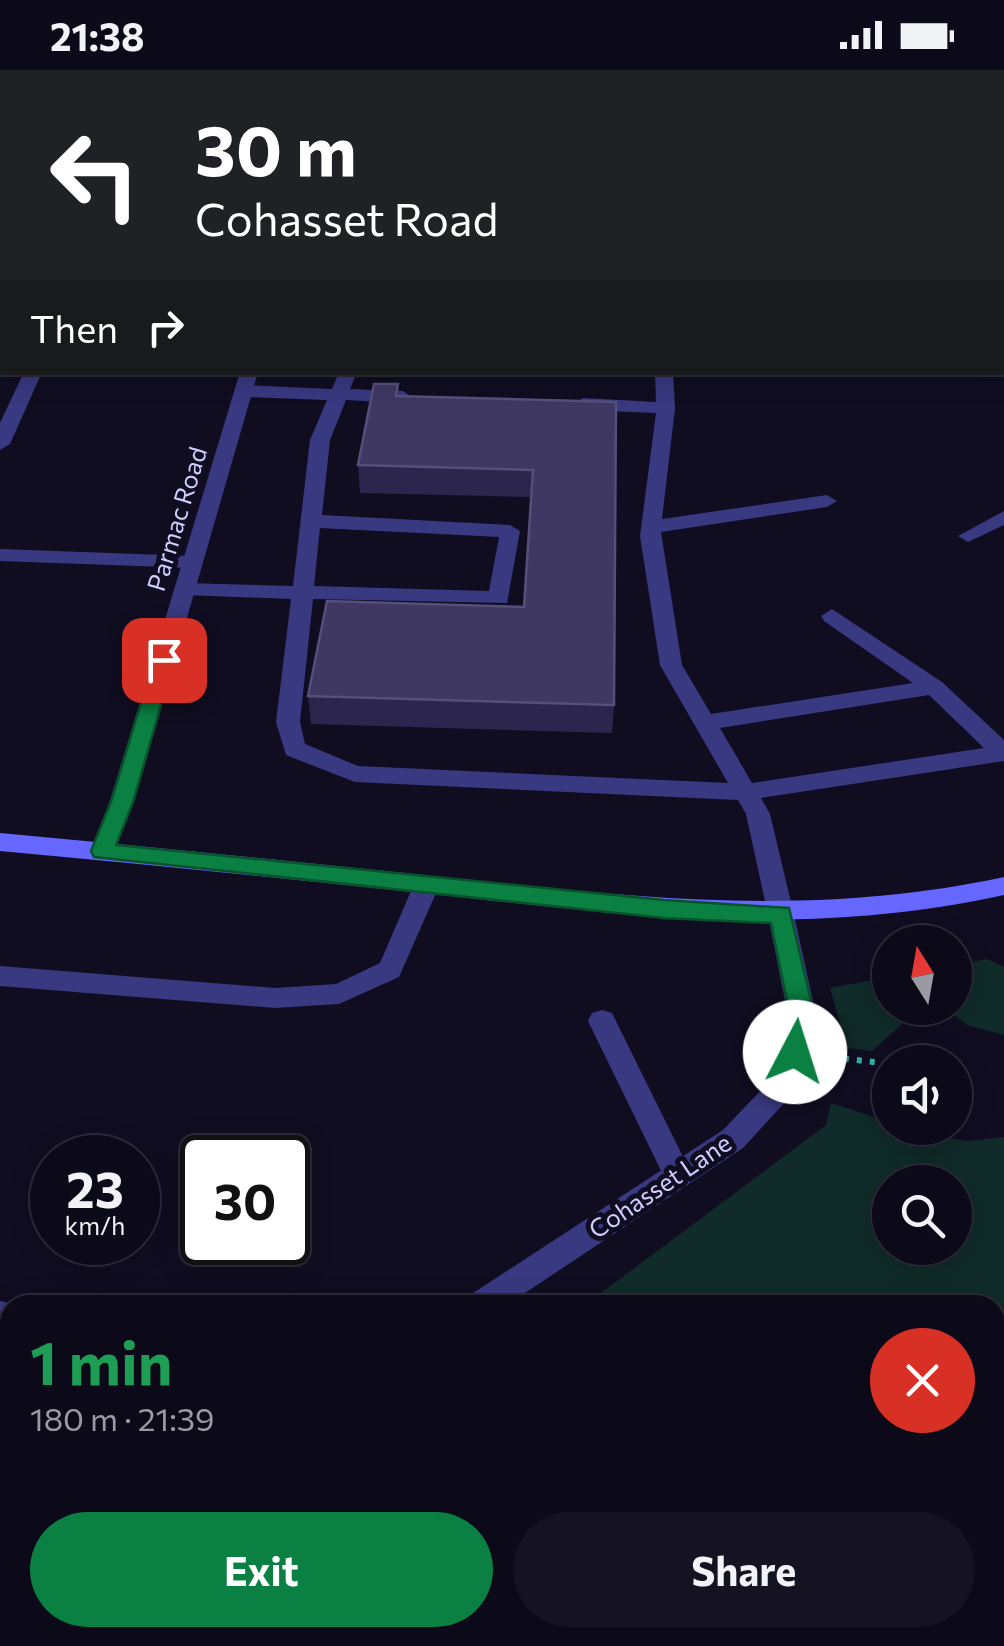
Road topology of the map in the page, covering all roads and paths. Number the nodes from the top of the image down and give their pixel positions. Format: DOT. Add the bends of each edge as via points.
graph roads {
  1 [pos="32,375"];
  2 [pos="347,375"];
  3 [pos="664,375"];
  4 [pos="246,382"];
  5 [pos="338,395"];
  6 [pos="416,398"];
  7 [pos="570,404"];
  8 [pos="666,408"];
  9 [pos="0,444"];
  10 [pos="826,502"];
  11 [pos="1004,517"];
  12 [pos="310,521"];
  13 [pos="652,527"];
  14 [pos="968,536"];
  15 [pos="0,555"];
  16 [pos="193,562"];
  17 [pos="185,589"];
  18 [pos="302,593"];
  19 [pos="832,616"];
  20 [pos="934,687"];
  21 [pos="704,723"];
  22 [pos="1003,753"];
  23 [pos="745,792"];
  24 [pos="0,842"];
  25 [pos="102,851"];
  26 [pos="428,884"];
  27 [pos="1004,886"];
  28 [pos="781,914"];
  29 [pos="0,976"];
  30 [pos="602,1021"];
  31 [pos="795,1052"];
  32 [pos="872,1062"];
  33 [pos="678,1176"];
  34 [pos="497,1295"];
  1 -- 9 [label="street"];
  2 -- 5 [label="street"];
  3 -- 8 [label="street, Cohasset Lane"];
  4 -- 5 [label="street"];
  4 -- 16 [label="street, Parmac Road"];
  5 -- 6 [label="street"];
  5 -- 12 [label="street" via="320,440"];
  7 -- 8 [label="street"];
  8 -- 13 [label="street, Cohasset Lane"];
  10 -- 13 [label="street"];
  11 -- 14 [label="street"];
  12 -- 18 [label="street"];
  12 -- 18 [label="street" via="510,531 499,598"];
  13 -- 21 [label="street, Cohasset Lane" via="671,665"];
  15 -- 16 [label="street"];
  16 -- 17 [label="street, Parmac Road"];
  17 -- 18 [label="street"];
  17 -- 25 [label="street, Parmac Road"];
  18 -- 23 [label="street" via="288,722 294,749 355,774"];
  19 -- 20 [label="street"];
  20 -- 21 [label="street"];
  20 -- 22 [label="street"];
  21 -- 23 [label="street, Cohasset Lane"];
  22 -- 23 [label="street"];
  23 -- 28 [label="street, Cohasset Lane" via="758,814"];
  24 -- 25 [label="main road"];
  25 -- 26 [label="main road"];
  26 -- 28 [label="main road"];
  26 -- 29 [label="street" via="390,970 339,994 275,998"];
  27 -- 28 [label="main road" via="878,910"];
  28 -- 31 [label="street, Cohasset Lane" via="799,1001"];
  30 -- 33 [label="street"];
  31 -- 32 [label="path"];
  31 -- 33 [label="street, Cohasset Lane" via="776,1092 733,1139"];
  33 -- 34 [label="street, Cohasset Lane"];
}
